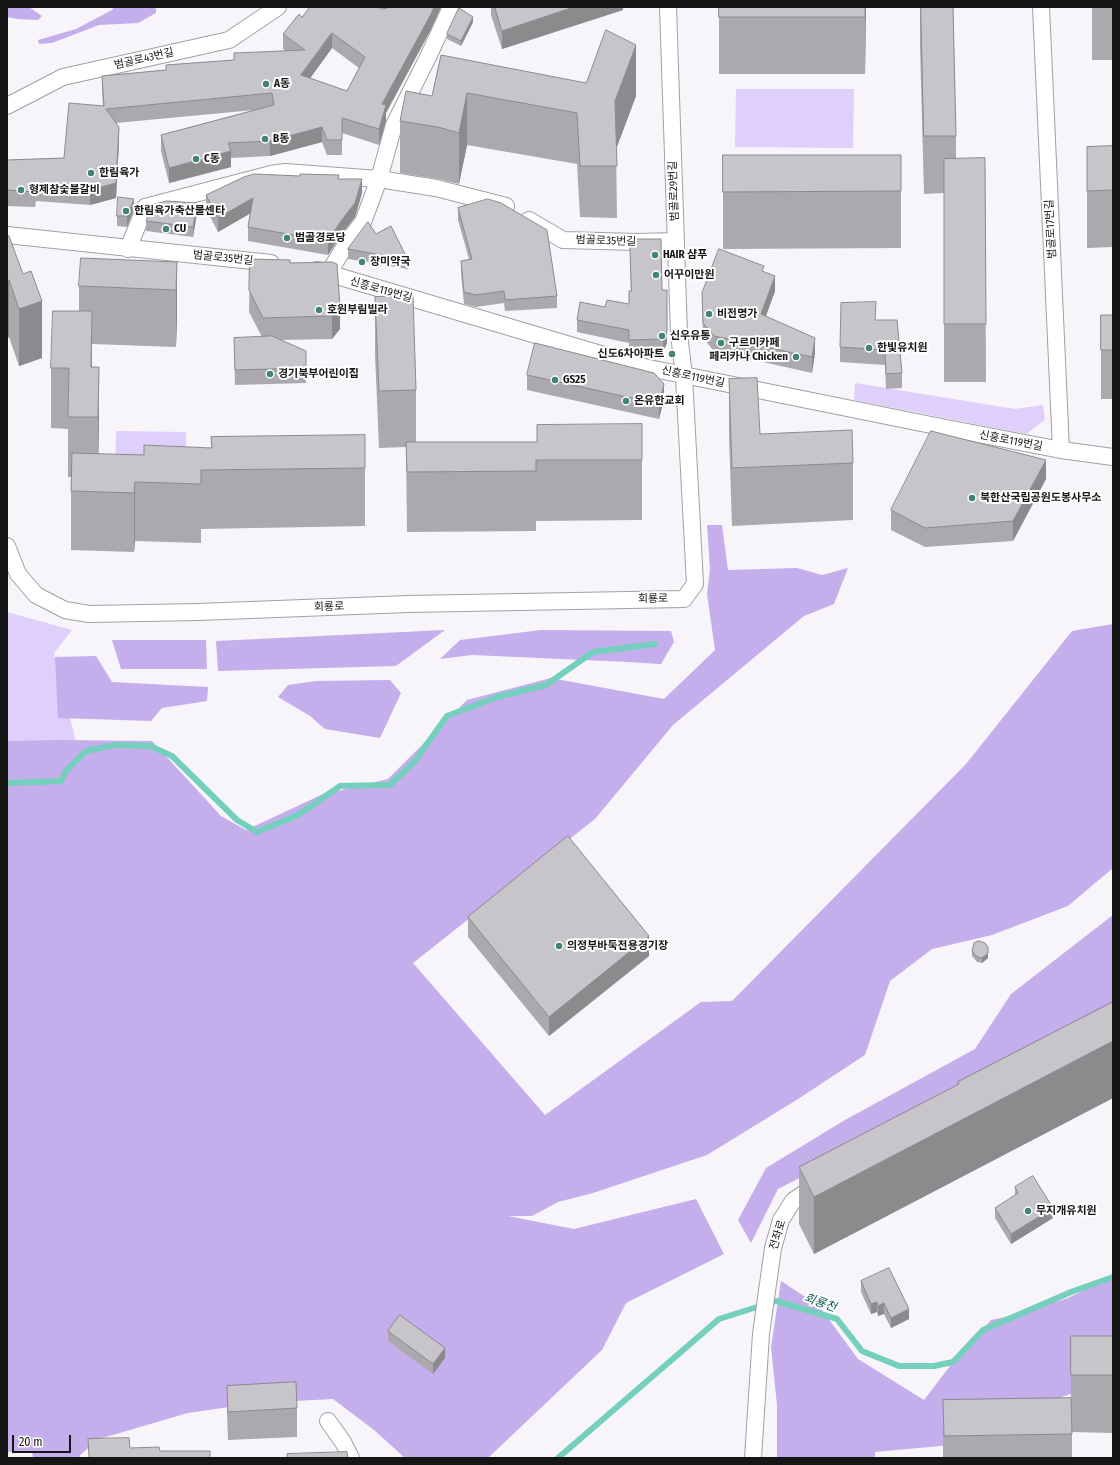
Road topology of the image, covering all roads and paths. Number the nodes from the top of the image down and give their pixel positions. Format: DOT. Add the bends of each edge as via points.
graph roads {
  1 [pos="278,7"];
  2 [pos="451,7"];
  3 [pos="668,7"];
  4 [pos="1041,7"];
  5 [pos="7,106"];
  6 [pos="379,179"];
  7 [pos="7,235"];
  8 [pos="676,242"];
  9 [pos="128,249"];
  10 [pos="328,274"];
  11 [pos="684,376"];
  12 [pos="1061,450"];
  13 [pos="1113,457"];
  14 [pos="7,546"];
  15 [pos="684,599"];
  16 [pos="826,1179"];
  17 [pos="328,1421"];
  18 [pos="352,1458"];
  19 [pos="753,1458"];
  1 -- 5 [label="street, 범골로43번길" via="230,40 63,77"];
  2 -- 6 [label="street" via="394,125"];
  3 -- 8 [label="street, 범골로29번길"];
  4 -- 12 [label="street, 범골로17번길"];
  6 -- 8 [label="street, 범골로35번길" via="436,188 505,206 563,240"];
  6 -- 9 [label="street, 범골로35번길" via="285,172 144,208"];
  6 -- 10 [label="street" via="363,222"];
  7 -- 9 [label="street, 범골로35번길"];
  8 -- 11 [label="street, 범골로29번길" via="679,334"];
  9 -- 10 [label="street, 범골로35번길" via="292,265"];
  10 -- 11 [label="street, 신흥로119번길" via="644,367"];
  11 -- 12 [label="street, 신흥로119번길"];
  11 -- 15 [label="street, 범골로29번길" via="695,584"];
  12 -- 13 [label="street, 신흥로119번길"];
  14 -- 15 [label="street, 회룡로" via="18,574 36,595 65,610 89,614"];
  16 -- 19 [label="street, 전좌로" via="793,1201 781,1220 774,1248 761,1334"];
  17 -- 18 [label="street"];
}
